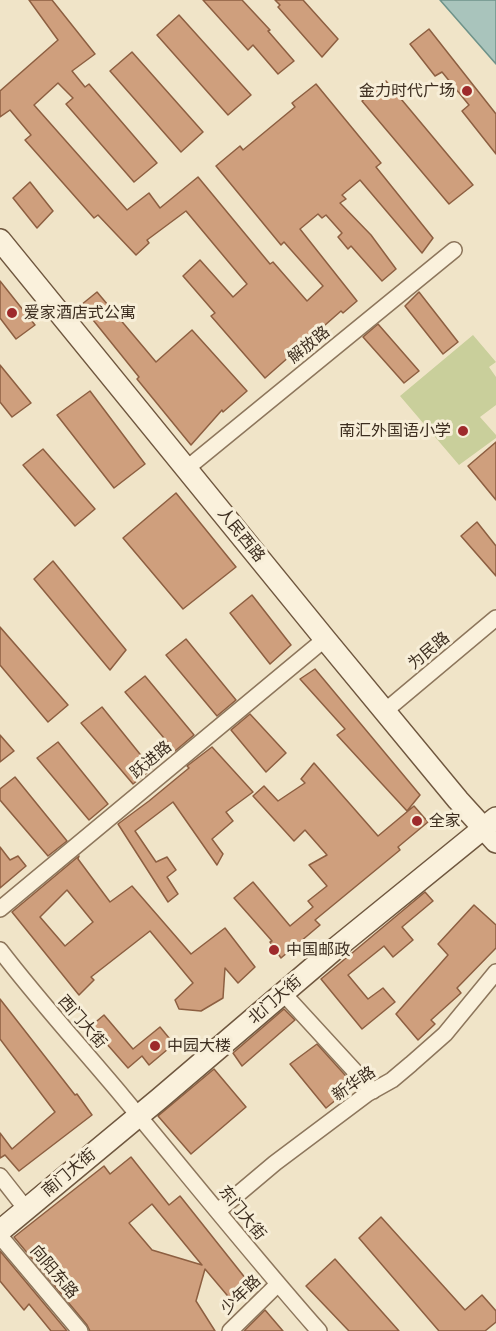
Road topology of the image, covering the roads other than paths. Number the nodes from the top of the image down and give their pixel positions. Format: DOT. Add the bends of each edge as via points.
graph roads {
  1 [pos="0,240"];
  2 [pos="454,250"];
  3 [pos="186,469"];
  4 [pos="496,618"];
  5 [pos="325,639"];
  6 [pos="385,711"];
  7 [pos="492,830"];
  8 [pos="0,909"];
  9 [pos="0,950"];
  10 [pos="496,972"];
  11 [pos="283,993"];
  12 [pos="372,1091"];
  13 [pos="139,1116"];
  14 [pos="0,1176"];
  15 [pos="26,1209"];
  16 [pos="218,1211"];
  17 [pos="0,1231"];
  18 [pos="0,1236"];
  19 [pos="278,1284"];
  20 [pos="80,1331"];
  21 [pos="230,1331"];
  22 [pos="319,1331"];
  1 -- 3 [label="street, 人民西路"];
  2 -- 3 [label="street, 解放路"];
  3 -- 5 [label="street, 人民西路"];
  4 -- 6 [label="street, 为民路"];
  5 -- 6 [label="street, 人民西路"];
  5 -- 8 [label="street, 跃进路"];
  6 -- 7 [label="street, 人民西路"];
  7 -- 11 [label="street, 北门大街"];
  9 -- 13 [label="street, 西门大街"];
  10 -- 12 [label="street, 新华路" via="445,1034 392,1080"];
  11 -- 12 [label="street"];
  11 -- 13 [label="street, 北门大街"];
  12 -- 16 [label="street, 新华路" via="267,1169"];
  13 -- 15 [label="street, 南门大街"];
  13 -- 16 [label="street, 东门大街"];
  14 -- 15 [label="street"];
  15 -- 17 [label="street, 南门大街"];
  16 -- 19 [label="street, 东门大街"];
  18 -- 20 [label="street, 向阳东路"];
  19 -- 21 [label="street, 少年路"];
  19 -- 22 [label="street, 东门大街"];
}
